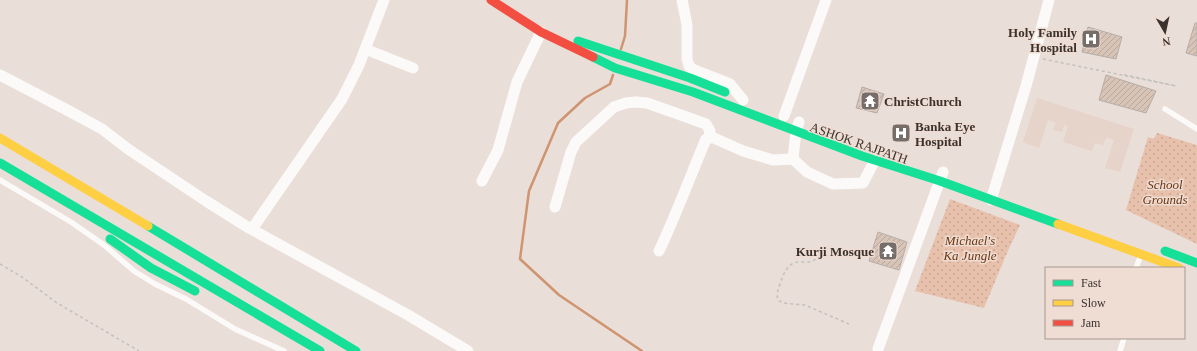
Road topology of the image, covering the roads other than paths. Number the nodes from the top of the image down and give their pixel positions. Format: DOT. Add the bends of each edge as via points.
graph roads {
  1 [pos="384,0"];
  2 [pos="491,0"];
  3 [pos="682,0"];
  4 [pos="826,0"];
  5 [pos="1049,0"];
  6 [pos="522,19"];
  7 [pos="541,32"];
  8 [pos="365,49"];
  9 [pos="413,68"];
  10 [pos="0,75"];
  11 [pos="746,101"];
  12 [pos="1165,109"];
  13 [pos="778,116"];
  14 [pos="800,126"];
  15 [pos="1197,129"];
  16 [pos="0,135"];
  17 [pos="0,138"];
  18 [pos="710,138"];
  19 [pos="46,155"];
  20 [pos="793,159"];
  21 [pos="875,160"];
  22 [pos="0,163"];
  23 [pos="943,174"];
  24 [pos="0,180"];
  25 [pos="482,181"];
  26 [pos="993,192"];
  27 [pos="112,194"];
  28 [pos="75,207"];
  29 [pos="555,207"];
  30 [pos="252,229"];
  31 [pos="156,232"];
  32 [pos="1155,247"];
  33 [pos="659,251"];
  34 [pos="1146,258"];
  35 [pos="1193,266"];
  36 [pos="1137,267"];
  37 [pos="1176,267"];
  38 [pos="203,295"];
  39 [pos="218,301"];
  40 [pos="276,325"];
  41 [pos="1124,339"];
  42 [pos="878,349"];
  43 [pos="284,351"];
  44 [pos="320,351"];
  45 [pos="356,351"];
  46 [pos="468,351"];
  47 [pos="1120,351"];
  1 -- 8 [label="street"];
  2 -- 6 [label="main road, ASHOK RAJPATH"];
  3 -- 11 [label="street" via="687,25 689,66 730,84"];
  4 -- 13 [label="street"];
  5 -- 26 [label="street"];
  6 -- 7 [label="main road, ASHOK RAJPATH"];
  6 -- 11 [label="main road, ASHOK RAJPATH" via="584,43 668,70"];
  7 -- 13 [label="main road, ASHOK RAJPATH" via="615,68"];
  7 -- 25 [label="street" via="517,82 498,150"];
  8 -- 9 [label="street"];
  8 -- 30 [label="street" via="342,99"];
  10 -- 30 [label="street" via="102,130"];
  12 -- 15 [label="lane"];
  13 -- 14 [label="main road, ASHOK RAJPATH"];
  14 -- 20 [label="street"];
  14 -- 21 [label="main road, ASHOK RAJPATH"];
  16 -- 19 [label="main road"];
  17 -- 31 [label="main road"];
  18 -- 20 [label="street" via="773,160"];
  18 -- 29 [label="street" via="706,124 647,103 626,103 614,107 576,142"];
  18 -- 33 [label="street" via="706,139"];
  20 -- 21 [label="street" via="807,172 833,184 863,183"];
  21 -- 23 [label="main road, ASHOK RAJPATH"];
  22 -- 28 [label="main road"];
  23 -- 26 [label="main road, ASHOK RAJPATH"];
  23 -- 42 [label="street"];
  24 -- 43 [label="lane" via="71,222 134,271 155,284 236,329"];
  26 -- 34 [label="main road, ASHOK RAJPATH"];
  27 -- 31 [label="main road"];
  28 -- 38 [label="main road" via="126,252 154,270"];
  28 -- 40 [label="main road"];
  30 -- 46 [label="street"];
  31 -- 45 [label="main road"];
  32 -- 35 [label="main road"];
  34 -- 36 [label="lane"];
  34 -- 37 [label="main road, ASHOK RAJPATH"];
  39 -- 40 [label="main road"];
  40 -- 44 [label="main road"];
  41 -- 47 [label="lane"];
}
